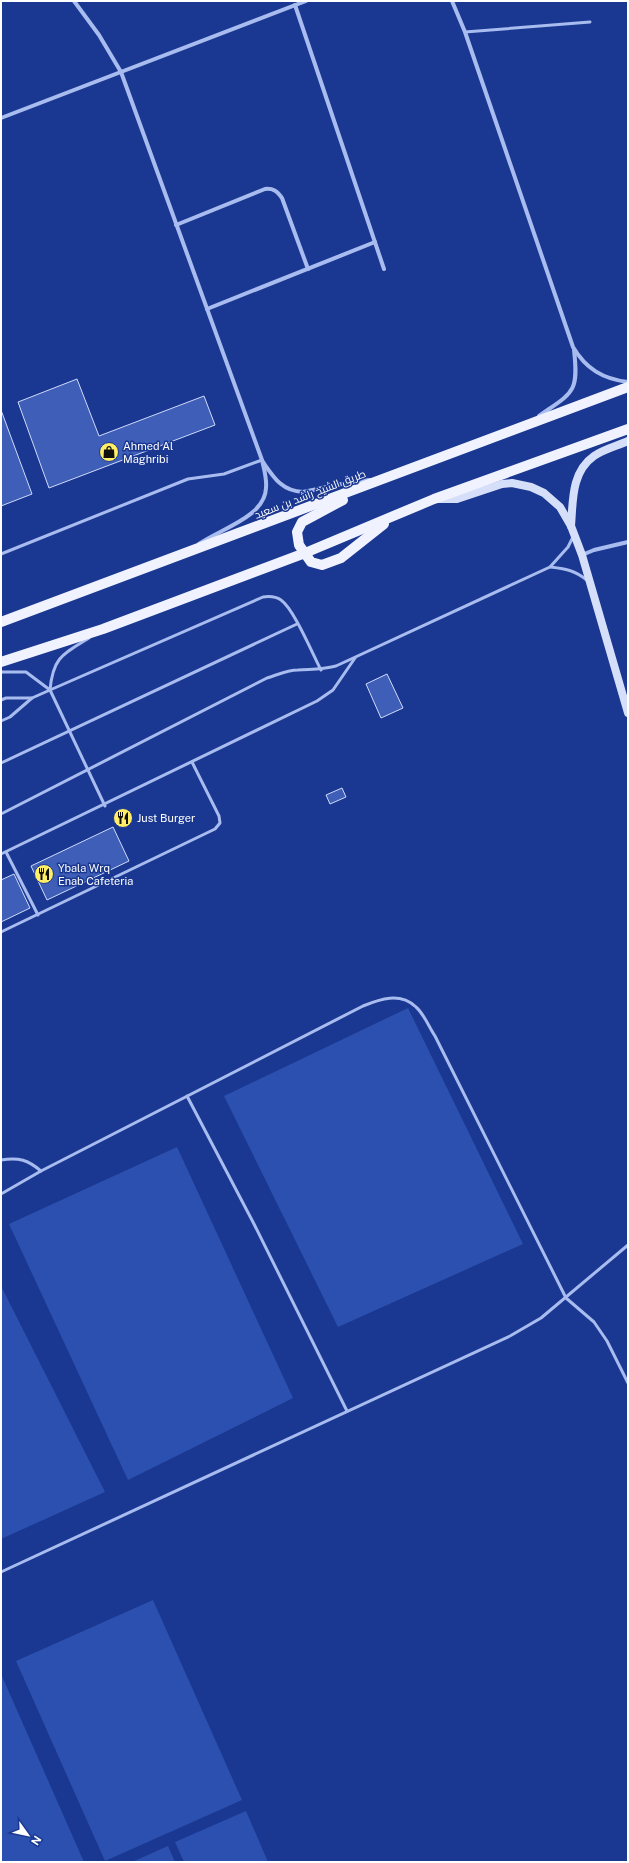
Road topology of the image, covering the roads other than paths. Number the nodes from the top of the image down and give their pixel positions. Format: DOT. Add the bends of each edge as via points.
graph roads {
  1 [pos="74,1"];
  2 [pos="306,1"];
  3 [pos="452,1"];
  4 [pos="295,5"];
  5 [pos="590,22"];
  6 [pos="465,32"];
  7 [pos="121,72"];
  8 [pos="1,118"];
  9 [pos="176,224"];
  10 [pos="375,242"];
  11 [pos="308,269"];
  12 [pos="384,269"];
  13 [pos="207,309"];
  14 [pos="573,347"];
  15 [pos="628,382"];
  16 [pos="628,387"];
  17 [pos="530,423"];
  18 [pos="628,429"];
  19 [pos="628,441"];
  20 [pos="262,460"];
  21 [pos="380,480"];
  22 [pos="434,499"];
  23 [pos="394,516"];
  24 [pos="571,526"];
  25 [pos="574,535"];
  26 [pos="628,542"];
  27 [pos="1,554"];
  28 [pos="187,554"];
  29 [pos="305,554"];
  30 [pos="582,555"];
  31 [pos="550,567"];
  32 [pos="589,582"];
  33 [pos="1,622"];
  34 [pos="297,624"];
  35 [pos="103,629"];
  36 [pos="355,658"];
  37 [pos="1,662"];
  38 [pos="321,670"];
  39 [pos="1,672"];
  40 [pos="50,690"];
  41 [pos="32,698"];
  42 [pos="1,700"];
  43 [pos="628,713"];
  44 [pos="1,721"];
  45 [pos="69,730"];
  46 [pos="192,762"];
  47 [pos="1,763"];
  48 [pos="87,769"];
  49 [pos="104,806"];
  50 [pos="1,814"];
  51 [pos="6,852"];
  52 [pos="1,854"];
  53 [pos="38,915"];
  54 [pos="1,932"];
  55 [pos="187,1096"];
  56 [pos="1,1160"];
  57 [pos="42,1171"];
  58 [pos="1,1194"];
  59 [pos="628,1245"];
  60 [pos="566,1298"];
  61 [pos="628,1383"];
  62 [pos="347,1411"];
  63 [pos="1,1572"];
  1 -- 7 [label="street" via="99,34"];
  2 -- 4 [label="street"];
  3 -- 6 [label="street"];
  4 -- 7 [label="street"];
  4 -- 10 [label="street"];
  5 -- 6 [label="lane"];
  6 -- 14 [label="street"];
  7 -- 8 [label="street"];
  7 -- 9 [label="street"];
  9 -- 11 [label="street" via="271,188 282,198"];
  9 -- 13 [label="street"];
  10 -- 11 [label="street"];
  10 -- 12 [label="street"];
  11 -- 13 [label="street"];
  13 -- 20 [label="street"];
  14 -- 15 [label="street" via="580,359 606,378"];
  14 -- 17 [label="street" via="576,381 572,389 568,395"];
  16 -- 17 [label="main road, طريق الشيخ راشد بن سعيد"];
  17 -- 21 [label="main road, طريق الشيخ راشد بن سعيد"];
  18 -- 22 [label="main road"];
  19 -- 24 [label="street" via="593,457 581,470 572,495"];
  20 -- 21 [label="street" via="279,483 296,492 356,481"];
  20 -- 27 [label="lane" via="224,474 188,479"];
  20 -- 28 [label="street" via="266,488 259,506 253,513 207,538"];
  21 -- 28 [label="main road, طريق الشيخ راشد بن سعيد"];
  21 -- 29 [label="main road" via="302,522 297,532 299,545"];
  22 -- 23 [label="main road"];
  22 -- 24 [label="street" via="457,498 502,484 520,484 552,500 560,507"];
  23 -- 29 [label="main road"];
  23 -- 29 [label="main road" via="341,558 322,564 310,562"];
  24 -- 25 [label="street"];
  25 -- 30 [label="street"];
  25 -- 31 [label="lane" via="568,547"];
  26 -- 30 [label="street"];
  28 -- 33 [label="main road, طريق الشيخ راشد بن سعيد"];
  29 -- 35 [label="main road"];
  30 -- 32 [label="street"];
  31 -- 32 [label="lane" via="578,572"];
  31 -- 36 [label="lane"];
  32 -- 43 [label="street"];
  34 -- 38 [label="lane"];
  34 -- 40 [label="lane" via="282,601 274,596 263,597"];
  34 -- 45 [label="lane"];
  35 -- 37 [label="main road"];
  35 -- 40 [label="lane" via="56,663"];
  36 -- 38 [label="lane"];
  36 -- 46 [label="lane" via="332,690 317,701"];
  38 -- 48 [label="lane" via="298,670 267,678"];
  39 -- 40 [label="lane" via="26,672"];
  40 -- 41 [label="lane"];
  40 -- 45 [label="lane"];
  41 -- 42 [label="lane"];
  41 -- 44 [label="lane" via="10,717"];
  45 -- 47 [label="lane"];
  45 -- 48 [label="lane"];
  46 -- 49 [label="lane"];
  46 -- 53 [label="lane" via="219,816 220,823 216,829"];
  48 -- 49 [label="lane"];
  48 -- 50 [label="lane"];
  49 -- 51 [label="lane"];
  51 -- 52 [label="lane"];
  51 -- 53 [label="lane"];
  53 -- 54 [label="lane"];
  55 -- 57 [label="lane"];
  55 -- 60 [label="lane" via="363,1006 383,998 406,1001 416,1007 435,1036"];
  55 -- 62 [label="lane" via="258,1231"];
  56 -- 57 [label="lane" via="14,1158 31,1162"];
  57 -- 58 [label="lane"];
  59 -- 60 [label="lane"];
  60 -- 61 [label="lane" via="594,1322 607,1341"];
  60 -- 62 [label="lane" via="541,1318 510,1336"];
  62 -- 63 [label="lane"];
}
